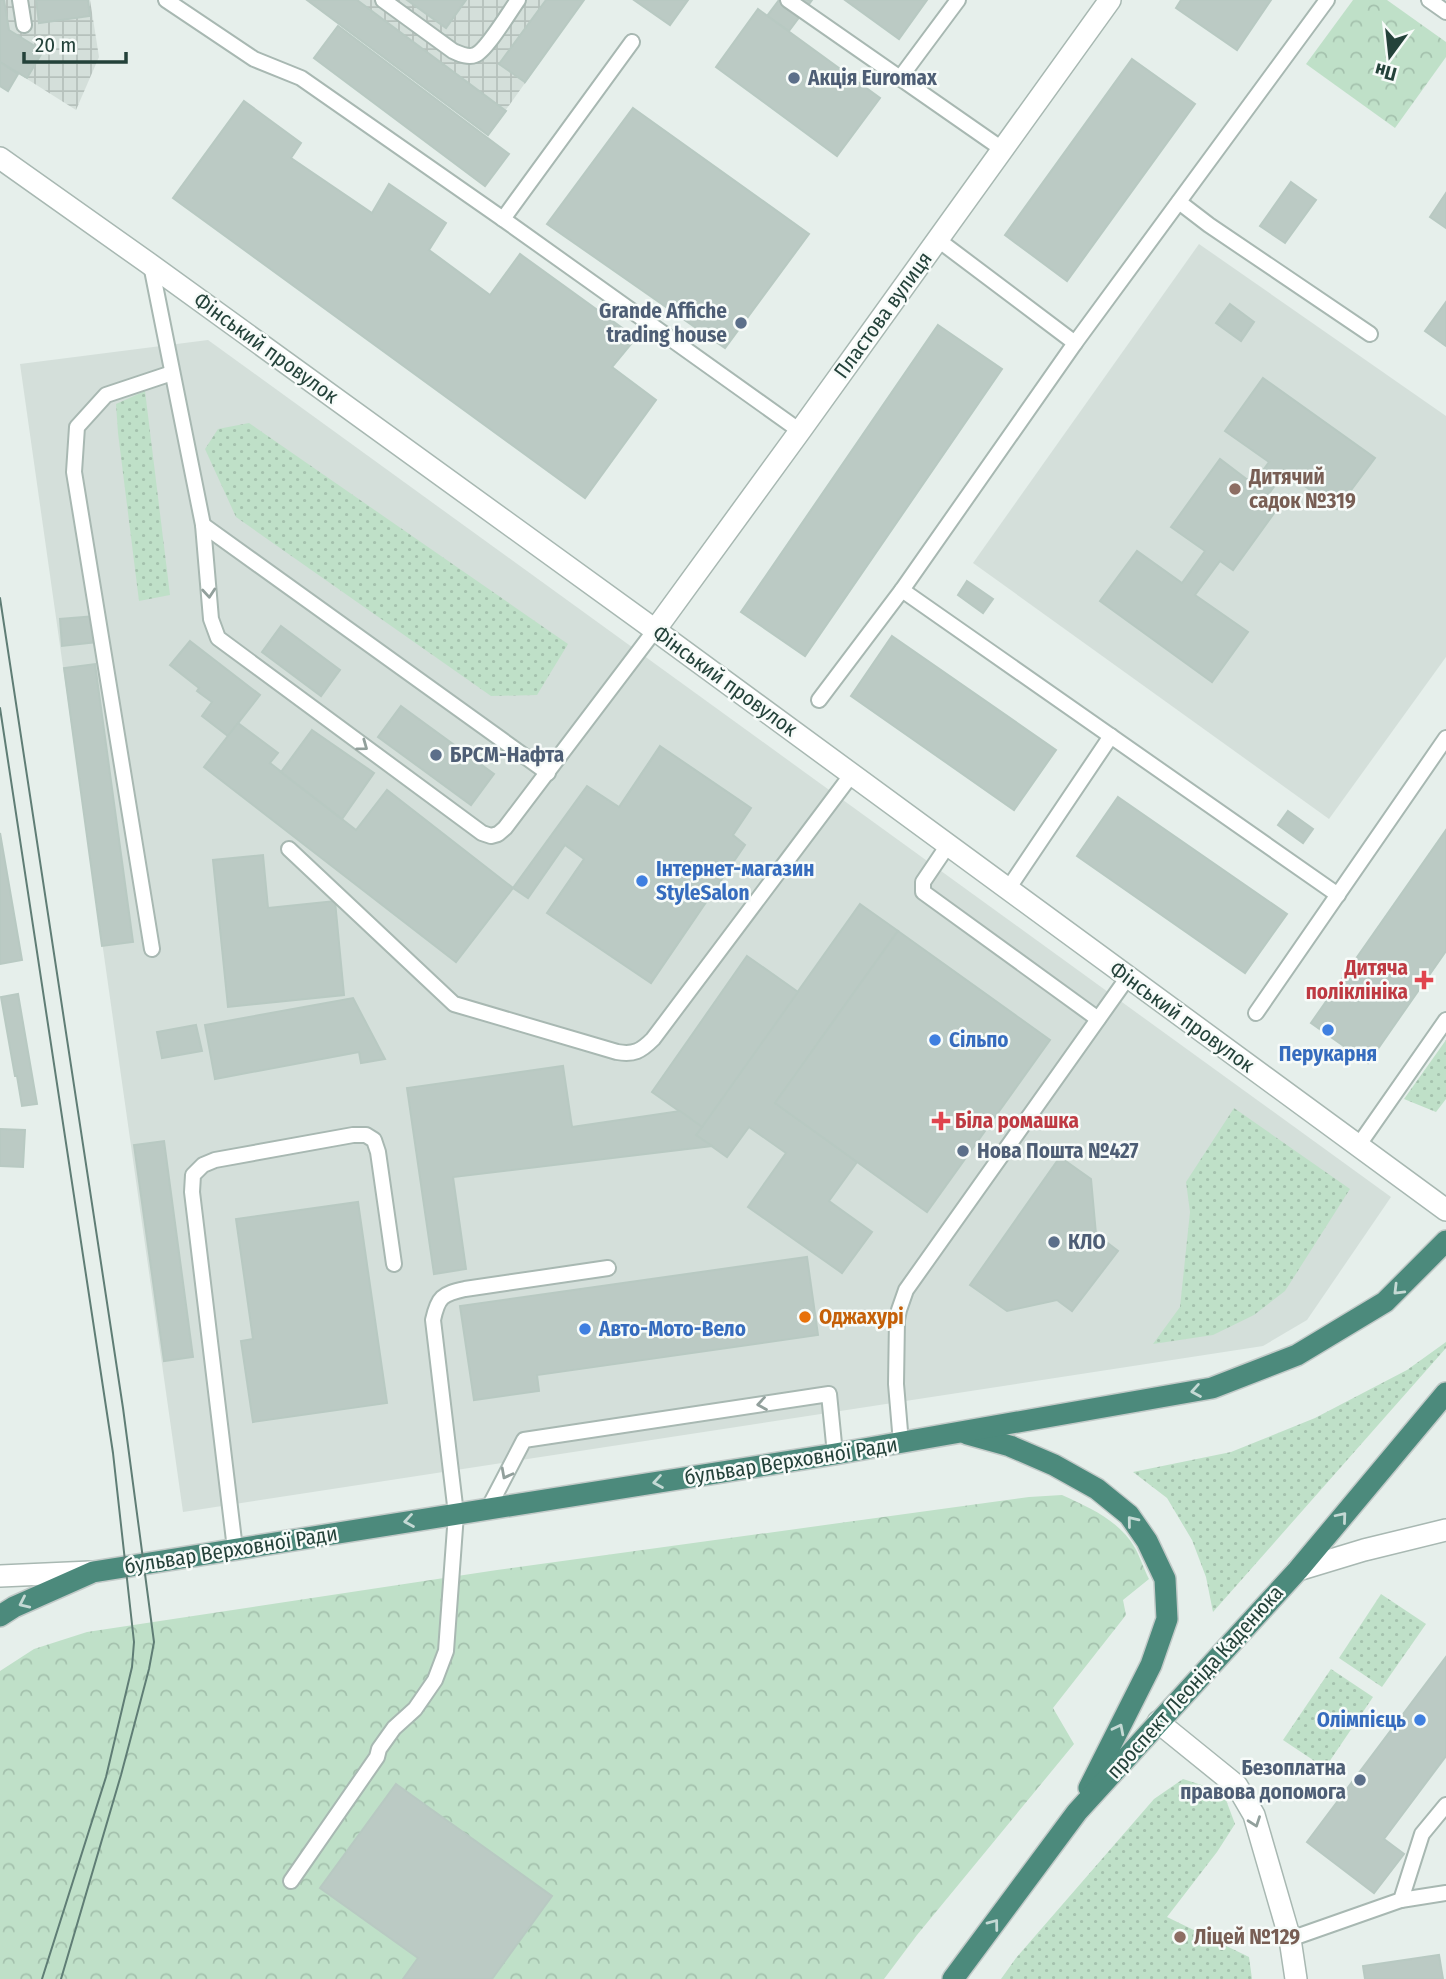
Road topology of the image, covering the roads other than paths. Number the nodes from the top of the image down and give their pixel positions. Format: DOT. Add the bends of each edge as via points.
graph roads {
  1 [pos="20,0"];
  2 [pos="166,0"];
  3 [pos="383,0"];
  4 [pos="518,0"];
  5 [pos="788,0"];
  6 [pos="958,0"];
  7 [pos="1110,0"];
  8 [pos="1327,0"];
  9 [pos="1429,0"];
  10 [pos="1446,12"];
  11 [pos="24,25"];
  12 [pos="632,41"];
  13 [pos="900,78"];
  14 [pos="1002,149"];
  15 [pos="0,158"];
  16 [pos="1179,202"];
  17 [pos="503,219"];
  18 [pos="937,239"];
  19 [pos="151,265"];
  20 [pos="1370,334"];
  21 [pos="1075,343"];
  22 [pos="172,373"];
  23 [pos="800,431"];
  24 [pos="203,525"];
  25 [pos="902,590"];
  26 [pos="654,630"];
  27 [pos="819,700"];
  28 [pos="1111,736"];
  29 [pos="1446,738"];
  30 [pos="548,772"];
  31 [pos="852,774"];
  32 [pos="948,845"];
  33 [pos="289,849"];
  34 [pos="1009,889"];
  35 [pos="1338,895"];
  36 [pos="152,949"];
  37 [pos="1128,977"];
  38 [pos="1256,1013"];
  39 [pos="1098,1019"];
  40 [pos="1446,1020"];
  41 [pos="1359,1146"];
  42 [pos="1446,1210"];
  43 [pos="1446,1241"];
  44 [pos="394,1264"];
  45 [pos="608,1268"];
  46 [pos="1446,1392"];
  47 [pos="962,1433"];
  48 [pos="901,1443"];
  49 [pos="835,1454"];
  50 [pos="488,1509"];
  51 [pos="456,1514"];
  52 [pos="1446,1530"];
  53 [pos="235,1549"];
  54 [pos="1298,1570"];
  55 [pos="93,1572"];
  56 [pos="0,1576"];
  57 [pos="0,1616"];
  58 [pos="1158,1722"];
  59 [pos="1446,1805"];
  60 [pos="1077,1811"];
  61 [pos="291,1881"];
  62 [pos="1446,1893"];
  63 [pos="1401,1900"];
  64 [pos="1290,1939"];
  65 [pos="953,1979"];
  66 [pos="1296,1979"];
  1 -- 11 [label="lane"];
  2 -- 17 [label="lane" via="254,59 301,78"];
  3 -- 4 [label="lane" via="466,56 483,50"];
  5 -- 13 [label="lane"];
  6 -- 13 [label="lane"];
  7 -- 14 [label="street, Пластова вулиця"];
  8 -- 16 [label="lane"];
  9 -- 10 [label="lane"];
  12 -- 17 [label="lane"];
  13 -- 14 [label="lane"];
  14 -- 18 [label="street, Пластова вулиця"];
  15 -- 19 [label="street, Фінський провулок"];
  16 -- 20 [label="lane"];
  16 -- 21 [label="lane"];
  17 -- 23 [label="lane"];
  18 -- 21 [label="lane"];
  18 -- 23 [label="street, Пластова вулиця"];
  19 -- 22 [label="lane"];
  19 -- 26 [label="street, Фінський провулок"];
  21 -- 25 [label="lane"];
  22 -- 24 [label="lane"];
  22 -- 36 [label="lane" via="106,395 77,427 74,472"];
  23 -- 26 [label="street, Пластова вулиця"];
  24 -- 30 [label="lane"];
  24 -- 30 [label="lane, one-way" via="211,619 218,638 482,833 491,836 505,828"];
  25 -- 27 [label="lane"];
  25 -- 28 [label="lane"];
  26 -- 30 [label="lane"];
  26 -- 31 [label="street, Фінський провулок"];
  28 -- 34 [label="lane"];
  28 -- 35 [label="lane"];
  29 -- 35 [label="lane"];
  31 -- 32 [label="street, Фінський провулок"];
  31 -- 33 [label="lane" via="653,1039 632,1054 454,1004"];
  32 -- 34 [label="street, Фінський провулок"];
  32 -- 39 [label="lane" via="923,882 923,892"];
  34 -- 37 [label="street, Фінський провулок"];
  35 -- 38 [label="lane"];
  37 -- 39 [label="lane"];
  37 -- 41 [label="street, Фінський провулок"];
  39 -- 48 [label="lane" via="906,1290 897,1320"];
  40 -- 41 [label="lane"];
  41 -- 42 [label="street, Фінський провулок"];
  43 -- 47 [label="highway, бульвар Верховної Ради, one-way" via="1385,1302 1297,1355 1212,1388"];
  44 -- 53 [label="lane" via="378,1152 374,1140 366,1135 215,1160 193,1175"];
  45 -- 51 [label="lane" via="465,1289 449,1293 437,1303 433,1320"];
  54 -- 46 [label="highway, проспект Леоніда Каденюка, one-way"];
  47 -- 48 [label="highway, бульвар Верховної Ради"];
  60 -- 47 [label="highway, one-way" via="1151,1665 1167,1619 1166,1579 1129,1515 1097,1489 1054,1465"];
  48 -- 49 [label="highway, бульвар Верховної Ради"];
  49 -- 50 [label="highway, бульвар Верховної Ради, one-way"];
  49 -- 50 [label="lane, one-way" via="829,1394 524,1440"];
  50 -- 51 [label="highway, бульвар Верховної Ради"];
  51 -- 53 [label="highway, бульвар Верховної Ради, one-way"];
  51 -- 61 [label="lane" via="446,1651 435,1680 415,1709 394,1728"];
  52 -- 54 [label="street"];
  53 -- 55 [label="highway, бульвар Верховної Ради"];
  54 -- 58 [label="highway, проспект Леоніда Каденюка"];
  55 -- 56 [label="street, бульвар Верховної Ради"];
  55 -- 57 [label="highway, бульвар Верховної Ради, one-way"];
  58 -- 60 [label="highway, проспект Леоніда Каденюка"];
  58 -- 64 [label="street, one-way" via="1237,1786 1254,1815"];
  59 -- 63 [label="lane" via="1422,1834"];
  65 -- 60 [label="highway, проспект Леоніда Каденюка, one-way"];
  62 -- 63 [label="lane"];
  63 -- 64 [label="lane"];
  64 -- 66 [label="street"];
}
